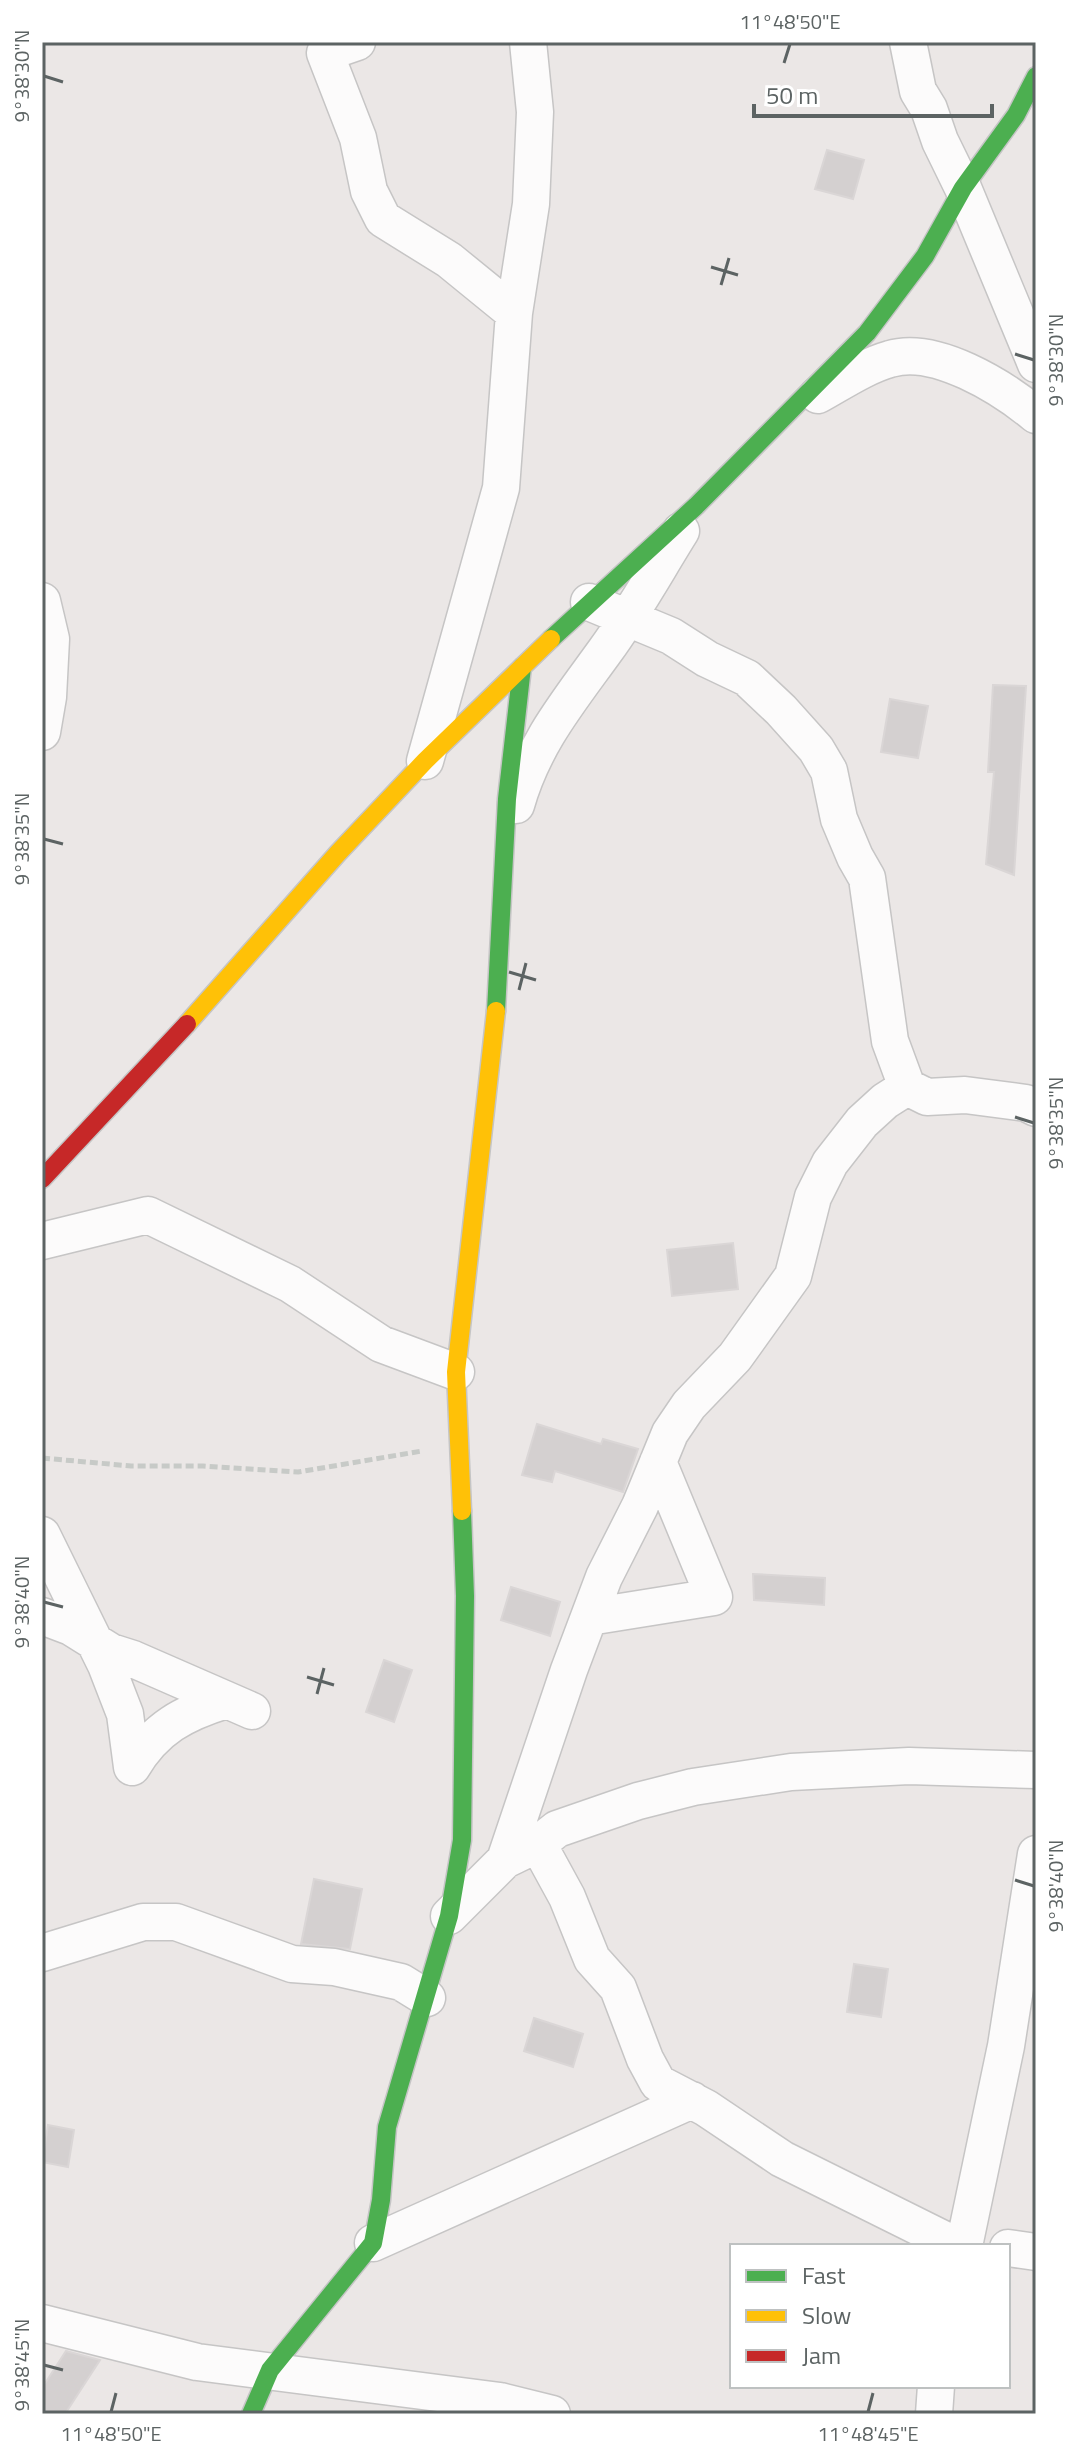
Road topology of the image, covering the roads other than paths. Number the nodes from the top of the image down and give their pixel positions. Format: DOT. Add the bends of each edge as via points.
graph roads {
  1 [pos="357,42"];
  2 [pos="529,42"];
  3 [pos="908,42"];
  4 [pos="1036,76"];
  5 [pos="1023,126"];
  6 [pos="963,188"];
  7 [pos="514,313"];
  8 [pos="1036,364"];
  9 [pos="796,407"];
  10 [pos="1036,415"];
  11 [pos="696,506"];
  12 [pos="42,601"];
  13 [pos="589,602"];
  14 [pos="628,616"];
  15 [pos="522,667"];
  16 [pos="42,732"];
  17 [pos="425,761"];
  18 [pos="505,848"];
  19 [pos="907,1087"];
  20 [pos="1036,1108"];
  21 [pos="42,1179"];
  22 [pos="42,1241"];
  23 [pos="456,1372"];
  24 [pos="658,1462"];
  25 [pos="47,1551"];
  26 [pos="42,1616"];
  27 [pos="589,1617"];
  28 [pos="93,1640"];
  29 [pos="1036,1770"];
  30 [pos="538,1844"];
  31 [pos="1036,1854"];
  32 [pos="505,1860"];
  33 [pos="449,1916"];
  34 [pos="42,1953"];
  35 [pos="427,1998"];
  36 [pos="692,2100"];
  37 [pos="373,2243"];
  38 [pos="953,2244"];
  39 [pos="964,2244"];
  40 [pos="1010,2248"];
  41 [pos="1036,2252"];
  42 [pos="42,2323"];
  43 [pos="270,2370"];
  44 [pos="936,2388"];
  45 [pos="251,2414"];
  46 [pos="552,2414"];
  47 [pos="934,2414"];
  1 -- 7 [label="street" via="325,53 358,138 375,207 383,219 449,260"];
  2 -- 7 [label="street" via="535,112 531,204"];
  3 -- 6 [label="street" via="918,91"];
  4 -- 5 [label="street"];
  5 -- 6 [label="street"];
  6 -- 8 [label="street"];
  6 -- 9 [label="street" via="925,256 867,333"];
  7 -- 17 [label="street" via="501,488"];
  9 -- 10 [label="street" via="891,358 920,357 965,370"];
  9 -- 11 [label="street"];
  11 -- 13 [label="street"];
  11 -- 14 [label="street"];
  12 -- 16 [label="street" via="51,639"];
  13 -- 14 [label="street"];
  13 -- 15 [label="street"];
  14 -- 18 [label="street" via="552,722 522,785"];
  14 -- 19 [label="street" via="747,678 816,749 829,771 839,819 867,878 890,1041"];
  15 -- 17 [label="street"];
  15 -- 18 [label="street"];
  17 -- 21 [label="street"];
  18 -- 23 [label="street" via="498,990"];
  19 -- 20 [label="street" via="927,1097 965,1095"];
  19 -- 24 [label="street" via="862,1122 830,1163 813,1197 793,1276 735,1357 689,1405"];
  22 -- 23 [label="street" via="148,1215 290,1284 381,1344"];
  23 -- 33 [label="street" via="465,1733 462,1840"];
  24 -- 27 [label="street"];
  24 -- 27 [label="street" via="714,1597"];
  25 -- 28 [label="street"];
  26 -- 28 [label="street"];
  27 -- 32 [label="street"];
  28 -- 28 [label="street" via="125,1714 132,1767 155,1734 205,1707 239,1706"];
  29 -- 30 [label="street" via="909,1766 791,1772 638,1801 557,1829"];
  30 -- 32 [label="street"];
  30 -- 36 [label="street" via="592,1959 618,1988 658,2083"];
  31 -- 39 [label="street" via="1006,2046"];
  32 -- 33 [label="street"];
  33 -- 35 [label="street"];
  34 -- 35 [label="street" via="143,1922 176,1922 292,1964 401,1982"];
  35 -- 37 [label="street" via="387,2127"];
  36 -- 37 [label="street"];
  36 -- 38 [label="street" via="782,2159"];
  37 -- 43 [label="street"];
  40 -- 41 [label="street"];
  42 -- 43 [label="street" via="197,2362"];
  43 -- 45 [label="street"];
  43 -- 46 [label="street" via="500,2401"];
  44 -- 47 [label="street"];
}
